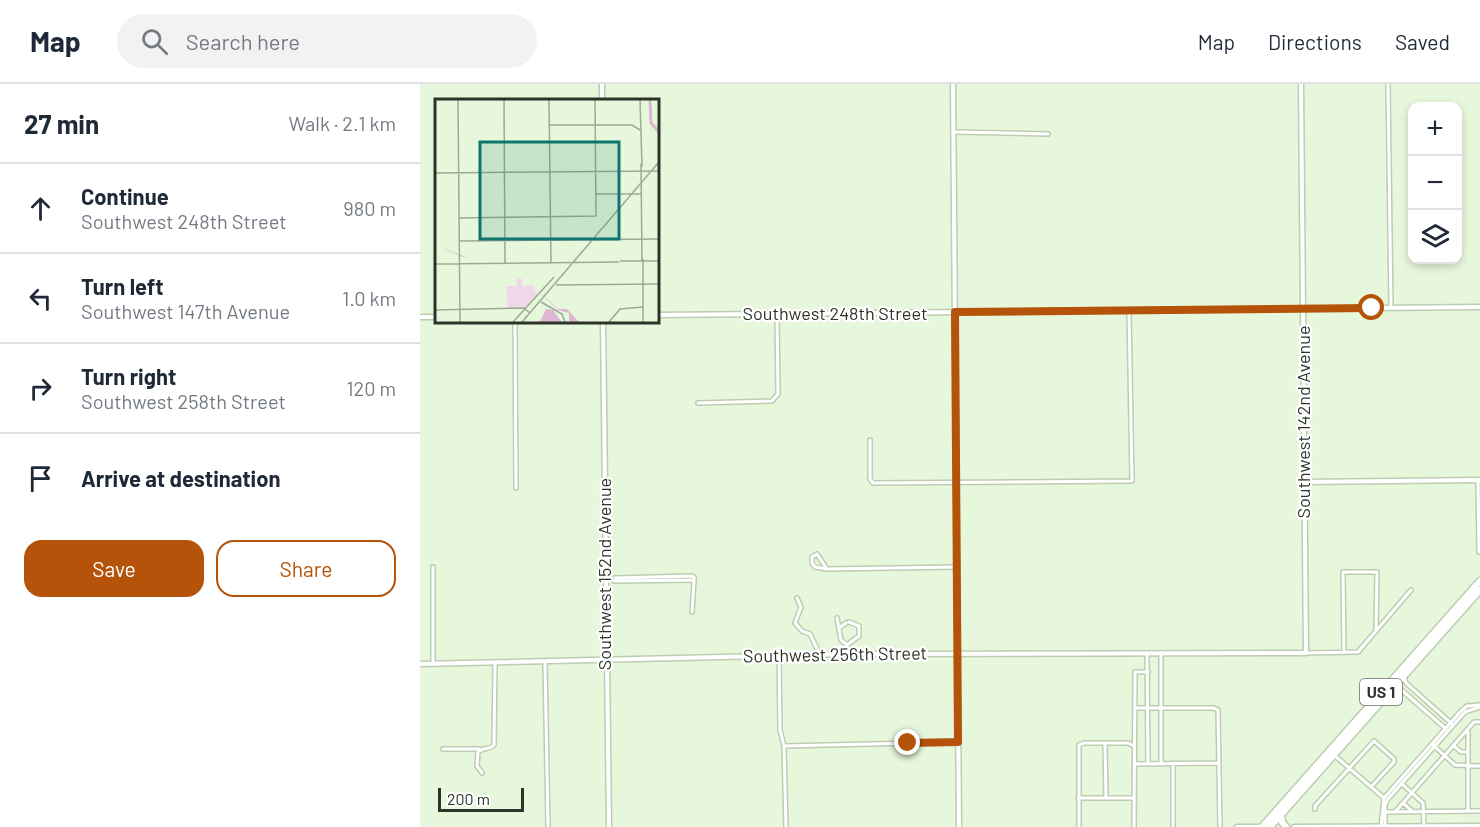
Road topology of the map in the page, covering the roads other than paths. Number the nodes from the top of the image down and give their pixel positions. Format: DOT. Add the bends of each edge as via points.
graph roads {
  1 [pos="953,84"];
  2 [pos="1301,84"];
  3 [pos="1388,84"];
  4 [pos="953,132"];
  5 [pos="1048,134"];
  6 [pos="1480,307"];
  7 [pos="1391,308"];
  8 [pos="1304,309"];
  9 [pos="1129,311"];
  10 [pos="955,312"];
  11 [pos="777,314"];
  12 [pos="658,315"];
  13 [pos="515,322"];
  14 [pos="603,322"];
  15 [pos="698,403"];
  16 [pos="870,440"];
  17 [pos="1479,480"];
  18 [pos="957,482"];
  19 [pos="1305,482"];
  20 [pos="516,488"];
  21 [pos="1479,552"];
  22 [pos="433,567"];
  23 [pos="957,567"];
  24 [pos="827,569"];
  25 [pos="614,579"];
  26 [pos="1479,586"];
  27 [pos="1411,590"];
  28 [pos="797,598"];
  29 [pos="692,612"];
  30 [pos="837,618"];
  31 [pos="839,628"];
  32 [pos="1377,630"];
  33 [pos="847,645"];
  34 [pos="1306,652"];
  35 [pos="1344,652"];
  36 [pos="958,653"];
  37 [pos="1148,653"];
  38 [pos="1161,653"];
  39 [pos="848,654"];
  40 [pos="820,655"];
  41 [pos="779,656"];
  42 [pos="606,660"];
  43 [pos="545,662"];
  44 [pos="434,663"];
  45 [pos="495,663"];
  46 [pos="420,664"];
  47 [pos="1148,672"];
  48 [pos="1404,675"];
  49 [pos="1396,685"];
  50 [pos="1480,706"];
  51 [pos="1135,708"];
  52 [pos="1148,708"];
  53 [pos="1161,708"];
  54 [pos="1480,722"];
  55 [pos="1452,724"];
  56 [pos="1447,730"];
  57 [pos="1468,730"];
  58 [pos="958,742"];
  59 [pos="1105,743"];
  60 [pos="784,746"];
  61 [pos="1134,746"];
  62 [pos="1433,746"];
  63 [pos="1454,746"];
  64 [pos="443,749"];
  65 [pos="481,749"];
  66 [pos="1467,752"];
  67 [pos="1334,755"];
  68 [pos="1445,756"];
  69 [pos="1219,763"];
  70 [pos="1134,764"];
  71 [pos="1148,764"];
  72 [pos="1161,764"];
  73 [pos="1173,764"];
  74 [pos="1468,766"];
  75 [pos="1480,766"];
  76 [pos="1349,768"];
  77 [pos="482,773"];
  78 [pos="1402,783"];
  79 [pos="1371,787"];
  80 [pos="1412,793"];
  81 [pos="1078,798"];
  82 [pos="1106,798"];
  83 [pos="1134,798"];
  84 [pos="1384,798"];
  85 [pos="1403,803"];
  86 [pos="1315,809"];
  87 [pos="1412,811"];
  88 [pos="1424,811"];
  89 [pos="1468,811"];
  90 [pos="1480,811"];
  91 [pos="1385,812"];
  92 [pos="1395,812"];
  93 [pos="1281,815"];
  94 [pos="1480,826"];
  95 [pos="548,827"];
  96 [pos="609,827"];
  97 [pos="786,827"];
  98 [pos="959,827"];
  99 [pos="1078,827"];
  100 [pos="1134,827"];
  101 [pos="1173,827"];
  102 [pos="1220,827"];
  103 [pos="1237,827"];
  104 [pos="1249,827"];
  105 [pos="1262,827"];
  106 [pos="1270,827"];
  107 [pos="1284,827"];
  108 [pos="1294,827"];
  109 [pos="1383,827"];
  110 [pos="1424,827"];
  111 [pos="1440,827"];
  1 -- 4 [label="street"];
  2 -- 8 [label="street, Southwest 142nd Avenue"];
  3 -- 7 [label="street"];
  4 -- 5 [label="street"];
  4 -- 10 [label="street"];
  6 -- 7 [label="street, Southwest 248th Street"];
  7 -- 8 [label="street, Southwest 248th Street"];
  8 -- 9 [label="street, Southwest 248th Street"];
  8 -- 19 [label="street, Southwest 142nd Avenue"];
  9 -- 10 [label="street, Southwest 248th Street"];
  9 -- 18 [label="street" via="1132,481"];
  10 -- 11 [label="street, Southwest 248th Street"];
  10 -- 18 [label="street"];
  11 -- 12 [label="street, Southwest 248th Street"];
  11 -- 15 [label="street" via="778,394 772,401"];
  13 -- 20 [label="street"];
  14 -- 42 [label="street, Southwest 152nd Avenue"];
  16 -- 18 [label="street" via="873,483"];
  17 -- 19 [label="street"];
  17 -- 21 [label="street"];
  18 -- 23 [label="street"];
  19 -- 34 [label="street, Southwest 142nd Avenue"];
  22 -- 44 [label="street"];
  23 -- 24 [label="street"];
  23 -- 36 [label="street"];
  24 -- 24 [label="street" via="815,567 812,556 817,554"];
  25 -- 29 [label="street" via="694,580"];
  26 -- 48 [label="highway, US 1"];
  26 -- 105 [label="highway, US 1"];
  27 -- 32 [label="street"];
  28 -- 40 [label="street" via="801,607 795,623 810,634"];
  30 -- 31 [label="street"];
  31 -- 33 [label="street" via="841,640"];
  31 -- 33 [label="street" via="847,623 859,626 859,636"];
  32 -- 35 [label="street, Southwest 256th Street" via="1358,652"];
  32 -- 35 [label="street" via="1377,572 1342,572"];
  33 -- 39 [label="street"];
  34 -- 35 [label="street, Southwest 256th Street"];
  34 -- 38 [label="street, Southwest 256th Street"];
  36 -- 37 [label="street, Southwest 256th Street"];
  36 -- 39 [label="street, Southwest 256th Street"];
  36 -- 58 [label="street"];
  37 -- 38 [label="street, Southwest 256th Street"];
  37 -- 47 [label="street"];
  38 -- 53 [label="street"];
  39 -- 40 [label="street, Southwest 256th Street"];
  40 -- 41 [label="street, Southwest 256th Street"];
  41 -- 42 [label="street, Southwest 256th Street"];
  41 -- 60 [label="street" via="780,730"];
  42 -- 43 [label="street, Southwest 256th Street"];
  42 -- 96 [label="street, Southwest 152nd Avenue"];
  43 -- 45 [label="street, Southwest 256th Street"];
  43 -- 95 [label="street"];
  44 -- 45 [label="street, Southwest 256th Street"];
  44 -- 46 [label="street, Southwest 256th Street"];
  45 -- 65 [label="street" via="494,745"];
  47 -- 51 [label="street" via="1135,672"];
  47 -- 52 [label="street"];
  48 -- 49 [label="highway, US 1"];
  48 -- 55 [label="street" via="1406,682"];
  49 -- 56 [label="street"];
  49 -- 67 [label="highway, US 1"];
  50 -- 55 [label="street" via="1468,710"];
  51 -- 52 [label="street"];
  51 -- 61 [label="street"];
  52 -- 53 [label="street"];
  52 -- 71 [label="street"];
  53 -- 69 [label="street" via="1217,709"];
  53 -- 72 [label="street"];
  54 -- 57 [label="street" via="1474,722"];
  55 -- 56 [label="street"];
  56 -- 62 [label="street"];
  57 -- 63 [label="street"];
  57 -- 66 [label="street"];
  58 -- 60 [label="street"];
  58 -- 98 [label="street"];
  59 -- 61 [label="street"];
  59 -- 81 [label="street" via="1084,743 1079,747"];
  59 -- 82 [label="street"];
  60 -- 97 [label="street"];
  61 -- 70 [label="street"];
  62 -- 68 [label="street"];
  62 -- 78 [label="street"];
  62 -- 84 [label="street"];
  63 -- 66 [label="street"];
  63 -- 68 [label="street"];
  64 -- 65 [label="street"];
  65 -- 77 [label="street" via="477,766"];
  66 -- 74 [label="street"];
  67 -- 76 [label="street"];
  67 -- 93 [label="highway, US 1"];
  68 -- 74 [label="street" via="1455,765"];
  68 -- 80 [label="street"];
  69 -- 73 [label="street"];
  69 -- 102 [label="street"];
  70 -- 71 [label="street"];
  70 -- 83 [label="street"];
  71 -- 72 [label="street"];
  72 -- 73 [label="street"];
  73 -- 101 [label="street"];
  74 -- 75 [label="street"];
  74 -- 89 [label="street"];
  76 -- 79 [label="street"];
  76 -- 79 [label="street" via="1374,741 1394,762"];
  76 -- 86 [label="street"];
  78 -- 80 [label="street"];
  78 -- 91 [label="street" via="1386,802"];
  79 -- 84 [label="street"];
  80 -- 85 [label="street"];
  80 -- 88 [label="street" via="1423,803"];
  81 -- 82 [label="street"];
  81 -- 99 [label="street"];
  82 -- 83 [label="street"];
  83 -- 100 [label="street"];
  84 -- 109 [label="street"];
  85 -- 87 [label="street"];
  85 -- 92 [label="street"];
  87 -- 88 [label="street"];
  87 -- 92 [label="street"];
  88 -- 89 [label="street"];
  88 -- 110 [label="street"];
  89 -- 90 [label="street"];
  91 -- 92 [label="street"];
  91 -- 109 [label="street"];
  93 -- 106 [label="highway, US 1"];
  93 -- 107 [label="highway"];
  94 -- 111 [label="street"];
  103 -- 104 [label="street"];
  104 -- 105 [label="street"];
  105 -- 106 [label="street"];
  106 -- 107 [label="street"];
  108 -- 109 [label="street"];
  109 -- 110 [label="street"];
  110 -- 111 [label="street"];
}
